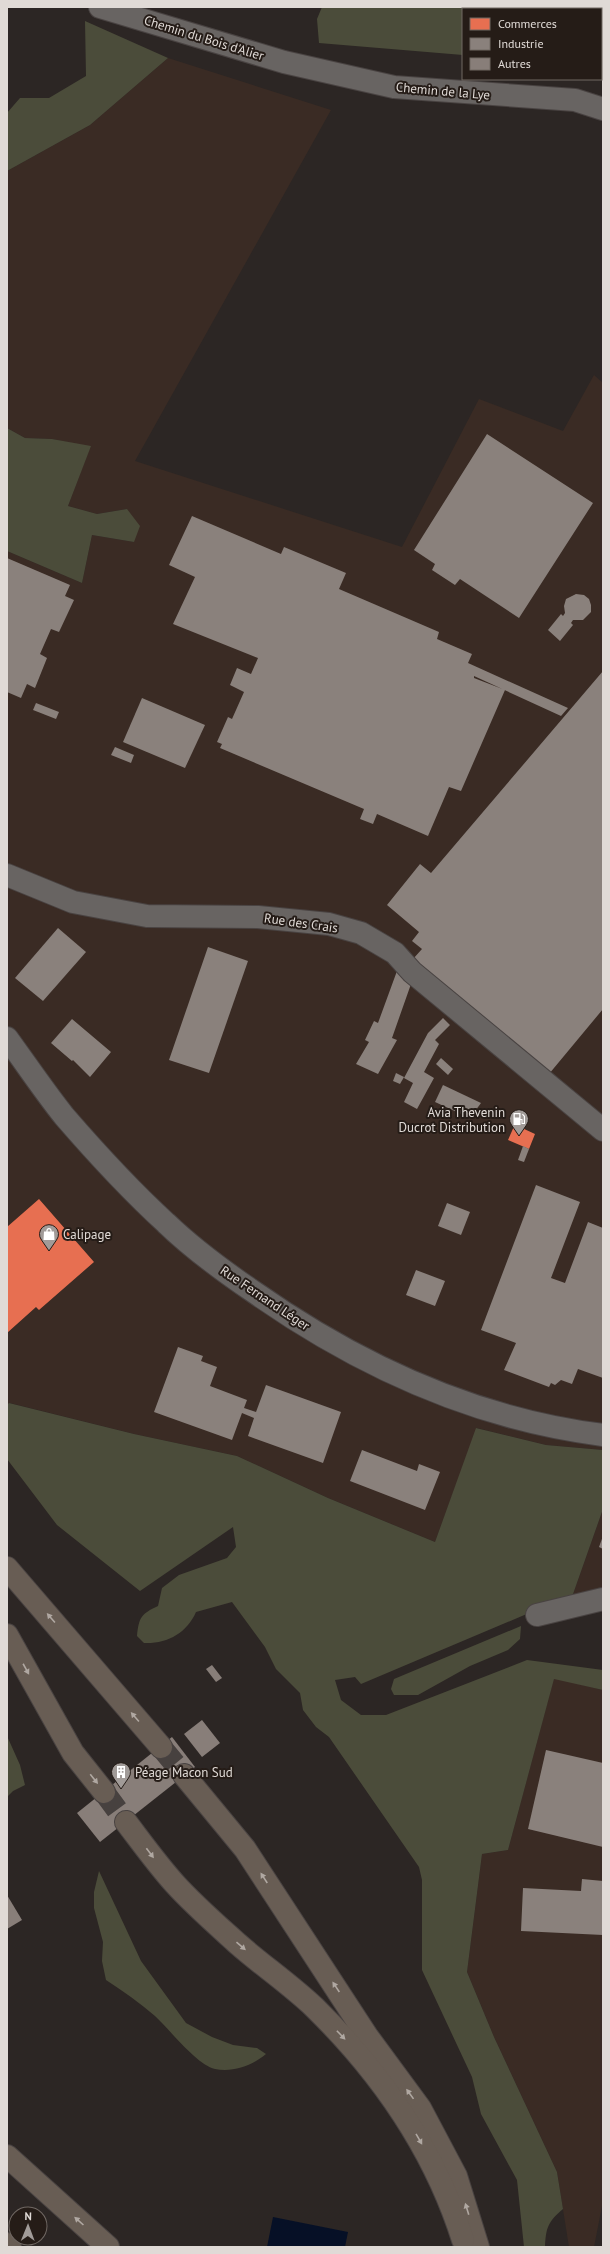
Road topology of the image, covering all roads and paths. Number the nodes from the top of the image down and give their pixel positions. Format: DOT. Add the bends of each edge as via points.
graph roads {
  1 [pos="100,7"];
  2 [pos="284,62"];
  3 [pos="603,108"];
  4 [pos="7,875"];
  5 [pos="7,1038"];
  6 [pos="603,1130"];
  7 [pos="603,1435"];
  8 [pos="7,1568"];
  9 [pos="603,1599"];
  10 [pos="537,1615"];
  11 [pos="7,1635"];
  12 [pos="161,1747"];
  13 [pos="184,1775"];
  14 [pos="104,1792"];
  15 [pos="126,1822"];
  16 [pos="7,2156"];
  17 [pos="446,2197"];
  18 [pos="7,2244"];
  19 [pos="10,2247"];
  20 [pos="108,2247"];
  21 [pos="452,2247"];
  22 [pos="465,2247"];
  23 [pos="478,2247"];
  1 -- 2 [label="street, Chemin du Bois d'Alier"];
  2 -- 3 [label="street, Chemin de la Lye" via="394,87 575,100"];
  4 -- 6 [label="street, Rue des Crais" via="73,902 147,916 258,917 329,924 361,933 395,953 412,972"];
  5 -- 7 [label="street, Rue Fernand Léger" via="64,1115 166,1224 224,1271 288,1316 354,1355 460,1402 503,1416"];
  12 -- 8 [label="highway, one-way"];
  9 -- 10 [label="street"];
  11 -- 14 [label="highway, one-way" via="73,1753"];
  23 -- 13 [label="highway, one-way" via="456,2176 420,2108 367,2036 245,1850"];
  15 -- 17 [label="highway, one-way" via="176,1885 239,1944 314,2007 355,2051 412,2128"];
  20 -- 16 [label="highway, one-way"];
  17 -- 21 [label="highway"];
  17 -- 22 [label="highway"];
  18 -- 19 [label="highway"];
}
